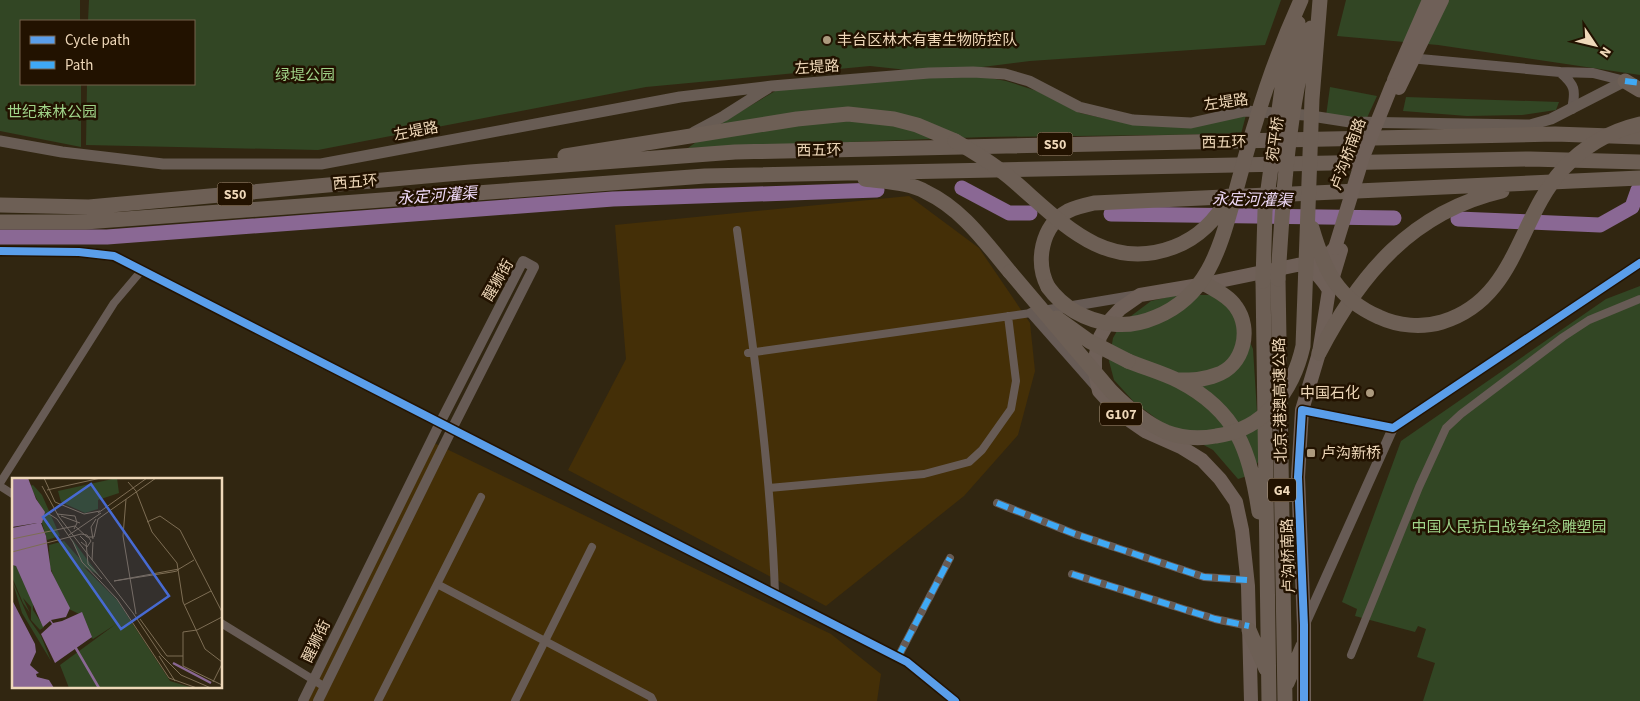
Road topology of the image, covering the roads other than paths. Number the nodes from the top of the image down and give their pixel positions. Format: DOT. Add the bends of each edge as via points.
graph roads {
  1 [pos="1302,0"];
  2 [pos="1320,0"];
  3 [pos="1429,0"];
  4 [pos="1442,0"];
  5 [pos="1417,40"];
  6 [pos="1409,58"];
  7 [pos="1560,72"];
  8 [pos="1625,81"];
  9 [pos="772,86"];
  10 [pos="1640,90"];
  11 [pos="1572,109"];
  12 [pos="1640,124"];
  13 [pos="682,136"];
  14 [pos="1640,137"];
  15 [pos="0,141"];
  16 [pos="1640,162"];
  17 [pos="470,172"];
  18 [pos="1241,172"];
  19 [pos="816,173"];
  20 [pos="1640,178"];
  21 [pos="1535,183"];
  22 [pos="0,205"];
  23 [pos="1308,215"];
  24 [pos="0,222"];
  25 [pos="737,230"];
  26 [pos="1338,249"];
  27 [pos="0,251"];
  28 [pos="1640,263"];
  29 [pos="1297,264"];
  30 [pos="142,270"];
  31 [pos="1278,279"];
  32 [pos="1262,281"];
  33 [pos="1205,284"];
  34 [pos="1329,290"];
  35 [pos="1140,295"];
  36 [pos="1640,298"];
  37 [pos="1033,307"];
  38 [pos="1008,316"];
  39 [pos="751,353"];
  40 [pos="1320,353"];
  41 [pos="1178,380"];
  42 [pos="1099,391"];
  43 [pos="1302,410"];
  44 [pos="440,423"];
  45 [pos="1393,428"];
  46 [pos="452,429"];
  47 [pos="0,485"];
  48 [pos="769,488"];
  49 [pos="12,494"];
  50 [pos="481,497"];
  51 [pos="997,503"];
  52 [pos="592,547"];
  53 [pos="950,558"];
  54 [pos="1268,568"];
  55 [pos="1072,574"];
  56 [pos="1247,580"];
  57 [pos="437,584"];
  58 [pos="775,594"];
  59 [pos="222,624"];
  60 [pos="1304,625"];
  61 [pos="1249,628"];
  62 [pos="545,641"];
  63 [pos="1303,646"];
  64 [pos="1351,655"];
  65 [pos="898,657"];
  66 [pos="1269,675"];
  67 [pos="313,680"];
  68 [pos="325,687"];
  69 [pos="1285,694"];
  70 [pos="303,701"];
  71 [pos="318,701"];
  72 [pos="378,701"];
  73 [pos="515,701"];
  74 [pos="653,701"];
  75 [pos="955,701"];
  76 [pos="1251,701"];
  77 [pos="1269,701"];
  78 [pos="1304,701"];
  1 -- 18 [label="highway, bridge" via="1266,85"];
  1 -- 32 [label="highway, 宛平桥 / G4, bridge" via="1282,88 1265,210"];
  2 -- 23 [label="highway, bridge"];
  2 -- 31 [label="highway, 宛平桥 / G4, bridge" via="1295,94"];
  3 -- 5 [label="highway"];
  4 -- 5 [label="highway"];
  5 -- 6 [label="highway, 卢沟桥南路"];
  6 -- 7 [label="street"];
  6 -- 26 [label="highway, 卢沟桥南路, bridge" via="1363,157"];
  7 -- 8 [label="street" via="1593,73"];
  7 -- 11 [label="street" via="1575,90"];
  8 -- 10 [label="highway"];
  8 -- 11 [label="main road, 左堤路"];
  9 -- 11 [label="main road, 左堤路" via="929,73 1005,74 1030,81 1080,107 1106,114 1133,120 1191,123 1245,111 1350,122 1515,126 1551,119"];
  9 -- 13 [label="main road" via="718,120"];
  9 -- 15 [label="main road, 左堤路" via="680,97 321,164 163,164"];
  12 -- 23 [label="highway, bridge" via="1608,134 1575,157 1551,184 1509,265 1489,293 1464,314 1436,323 1407,325 1383,319 1346,297 1328,273"];
  13 -- 17 [label="highway"];
  13 -- 18 [label="highway, bridge" via="798,118 848,114 894,119 954,141 1008,176 1074,232 1104,248 1134,255 1164,252 1199,234 1219,212"];
  14 -- 17 [label="highway, 西五环 / S50" via="1555,134 734,152"];
  16 -- 19 [label="highway, 西五环 / S50" via="1530,159"];
  17 -- 22 [label="highway, 西五环 / S50" via="89,207"];
  18 -- 21 [label="highway, bridge" via="1215,257 1196,289 1180,305 1142,322 1112,324 1078,315 1048,287 1043,278 1040,254 1048,231 1067,212 1094,203 1236,195"];
  19 -- 24 [label="highway, 西五环 / S50" via="705,176 85,222"];
  19 -- 37 [label="highway, bridge" via="906,185 925,191 967,221 1010,272"];
  20 -- 21 [label="highway"];
  21 -- 40 [label="highway" via="1461,204 1406,238 1365,278 1336,320"];
  23 -- 37 [label="highway, bridge" via="1305,324 1299,363 1292,381 1273,408 1234,433 1190,437 1167,432 1146,421 1111,391"];
  25 -- 39 [label="street"];
  26 -- 29 [label="highway, G107" via="1315,263"];
  26 -- 34 [label="highway, 卢沟桥南路"];
  27 -- 30 [label="street" via="80,252 114,256"];
  28 -- 45 [label="street"];
  29 -- 33 [label="highway, G107"];
  29 -- 34 [label="highway" via="1316,273"];
  30 -- 44 [label="street"];
  30 -- 47 [label="street" via="114,303"];
  31 -- 69 [label="highway, 北京-港澳高速公路 / G4"];
  32 -- 54 [label="highway, 北京-港澳高速公路 / G4"];
  33 -- 35 [label="highway, G107"];
  33 -- 41 [label="highway" via="1236,305 1242,317 1245,340 1230,366 1218,375"];
  34 -- 40 [label="highway, 卢沟桥南路"];
  35 -- 37 [label="street"];
  35 -- 42 [label="highway, G107" via="1120,309 1100,337 1095,358"];
  36 -- 64 [label="street" via="1589,320 1563,337 1446,428"];
  37 -- 38 [label="street"];
  37 -- 41 [label="highway, bridge" via="1128,361"];
  37 -- 42 [label="street"];
  38 -- 39 [label="street"];
  38 -- 48 [label="street" via="1016,381 1011,409 982,450 969,462 924,474"];
  39 -- 48 [label="street"];
  40 -- 43 [label="highway, 卢沟桥南路"];
  41 -- 54 [label="highway" via="1218,409 1242,442 1255,485"];
  42 -- 56 [label="highway, G107" via="1131,423 1202,460 1220,479 1236,502"];
  43 -- 45 [label="street"];
  43 -- 60 [label="highway, 卢沟桥南路" via="1298,477"];
  44 -- 46 [label="street"];
  44 -- 46 [label="street, 醒狮街" via="523,261 534,267"];
  44 -- 67 [label="street, 醒狮街"];
  45 -- 60 [label="street"];
  46 -- 58 [label="street"];
  46 -- 68 [label="street, 醒狮街"];
  47 -- 49 [label="street"];
  48 -- 58 [label="street"];
  50 -- 57 [label="street"];
  51 -- 56 [label="street" via="1075,534 1204,577"];
  52 -- 62 [label="street"];
  53 -- 65 [label="street"];
  54 -- 66 [label="highway, 北京-港澳高速公路 / G4"];
  55 -- 61 [label="street"];
  56 -- 61 [label="highway, G107"];
  57 -- 62 [label="street"];
  57 -- 72 [label="street"];
  58 -- 65 [label="street"];
  59 -- 67 [label="street"];
  60 -- 63 [label="highway, 卢沟桥南路"];
  61 -- 66 [label="highway"];
  61 -- 76 [label="highway, G107"];
  62 -- 73 [label="street"];
  62 -- 74 [label="street" via="651,697"];
  63 -- 69 [label="highway"];
  63 -- 78 [label="highway, 卢沟桥南路"];
  65 -- 75 [label="street"];
  66 -- 77 [label="highway, 北京-港澳高速公路 / G4"];
  67 -- 68 [label="street"];
  67 -- 70 [label="street, 醒狮街"];
  68 -- 71 [label="street, 醒狮街"];
}
